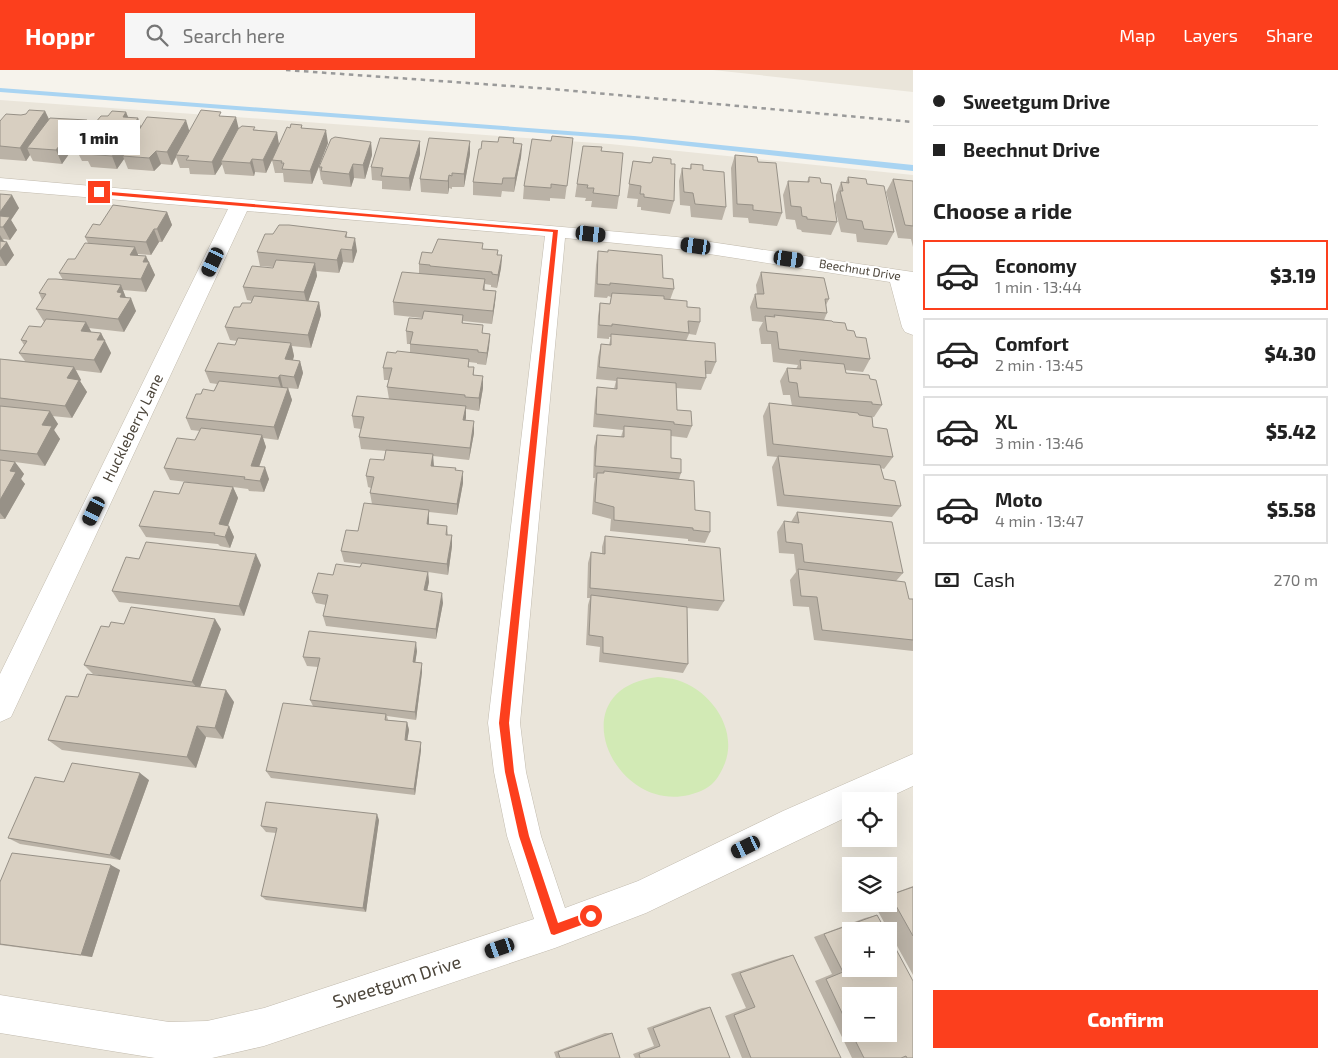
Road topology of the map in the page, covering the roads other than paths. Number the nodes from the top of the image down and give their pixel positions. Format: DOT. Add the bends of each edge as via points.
graph roads {
  1 [pos="0,184"];
  2 [pos="240,204"];
  3 [pos="556,231"];
  4 [pos="906,278"];
  5 [pos="913,327"];
  6 [pos="0,707"];
  7 [pos="913,770"];
  8 [pos="554,930"];
  9 [pos="0,1014"];
  1 -- 2 [label="street, Beechnut Drive"];
  2 -- 3 [label="street, Beechnut Drive"];
  2 -- 6 [label="street, Huckleberry Lane"];
  3 -- 4 [label="street, Beechnut Drive" via="677,243"];
  3 -- 8 [label="street" via="504,723 510,772 524,836"];
  4 -- 5 [label="street"];
  7 -- 8 [label="street, Sweetgum Drive" via="646,895"];
  8 -- 9 [label="street, Sweetgum Drive" via="264,1027 207,1040 169,1042"];
}
